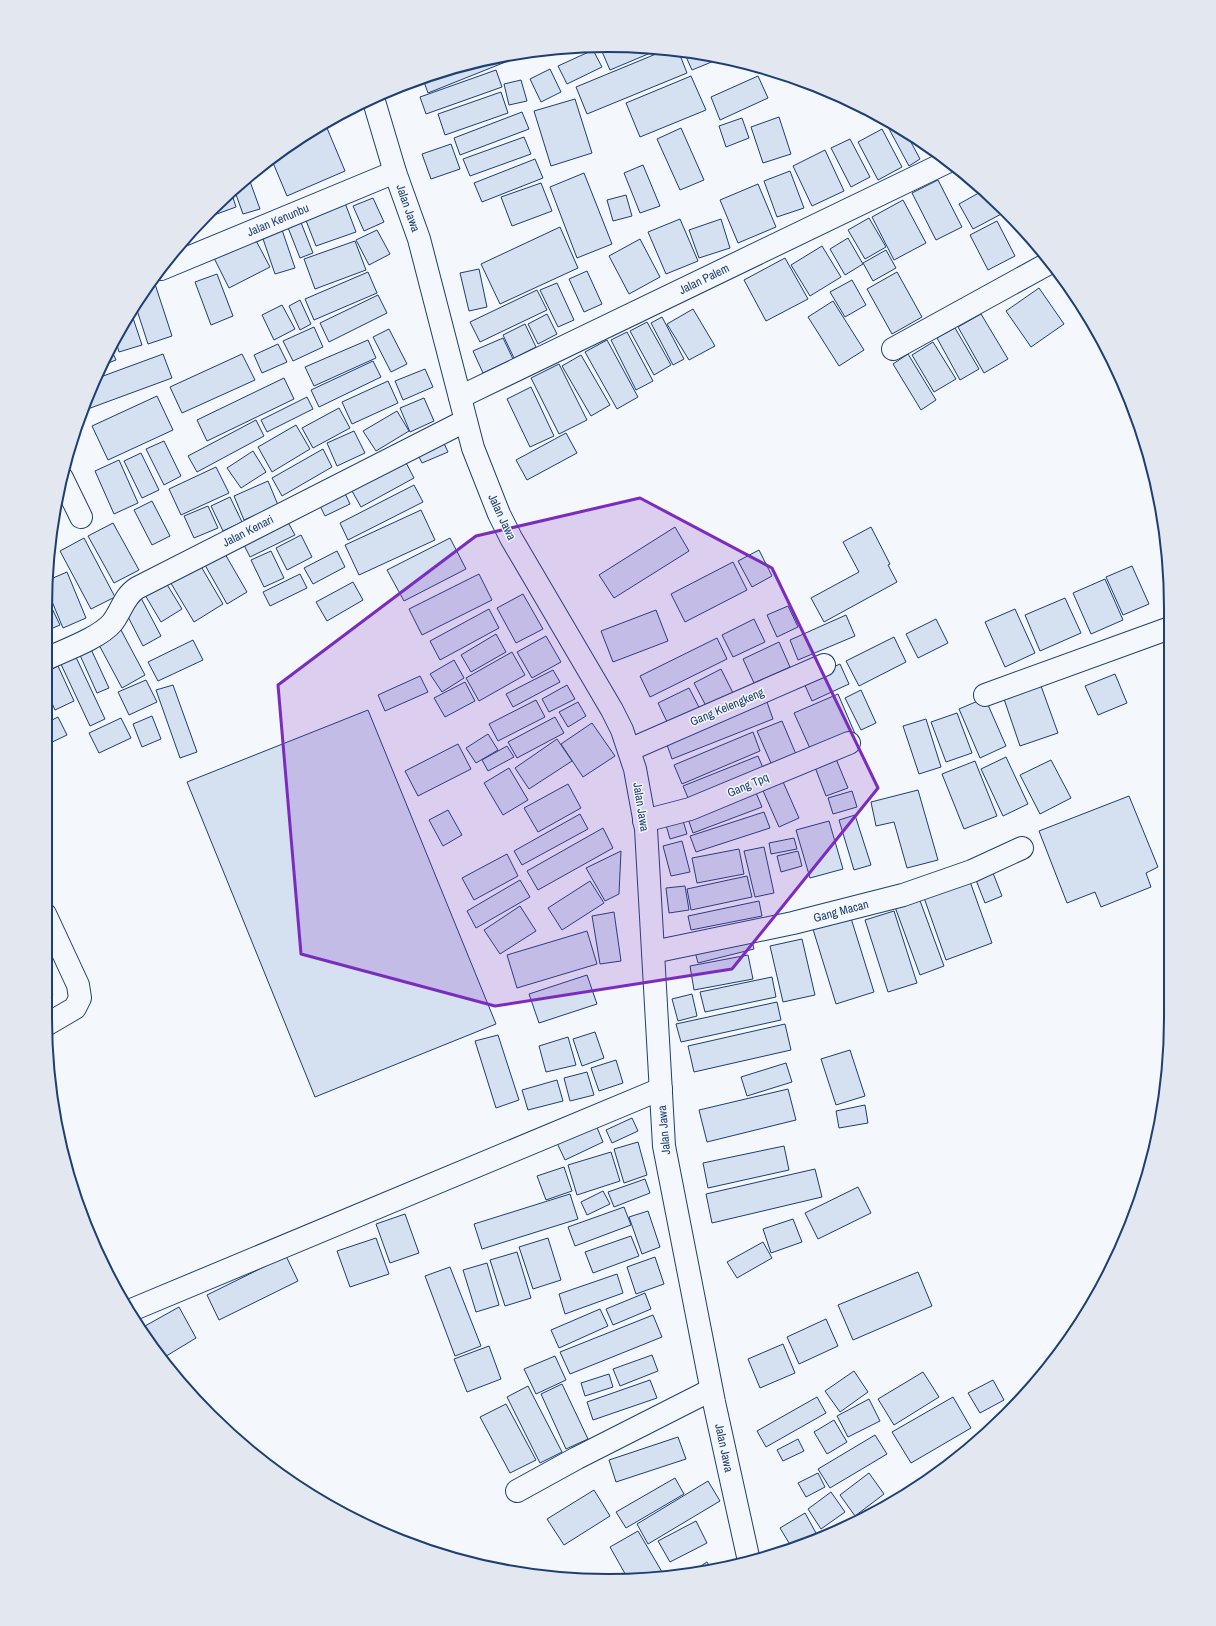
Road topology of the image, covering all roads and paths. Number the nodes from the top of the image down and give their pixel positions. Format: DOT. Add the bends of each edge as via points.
graph roads {
  1 [pos="375,103"];
  2 [pos="942,164"];
  3 [pos="395,172"];
  4 [pos="171,265"];
  5 [pos="1043,267"];
  6 [pos="893,348"];
  7 [pos="460,397"];
  8 [pos="465,421"];
  9 [pos="66,486"];
  10 [pos="81,517"];
  11 [pos="1164,630"];
  12 [pos="52,656"];
  13 [pos="824,665"];
  14 [pos="984,695"];
  15 [pos="849,743"];
  16 [pos="629,750"];
  17 [pos="644,821"];
  18 [pos="1022,848"];
  19 [pos="52,929"];
  20 [pos="653,952"];
  21 [pos="52,1021"];
  22 [pos="661,1089"];
  23 [pos="134,1309"];
  24 [pos="712,1390"];
  25 [pos="517,1491"];
  26 [pos="748,1556"];
  1 -- 3 [label="street, Jalan Jawa"];
  2 -- 7 [label="street, Jalan Palem"];
  3 -- 4 [label="street, Jalan Kenunbu"];
  3 -- 7 [label="street, Jalan Jawa" via="419,239"];
  5 -- 6 [label="street"];
  7 -- 8 [label="street, Jalan Jawa"];
  8 -- 12 [label="street, Jalan Kenari" via="137,588 131,592 111,624 100,633"];
  8 -- 16 [label="street, Jalan Jawa" via="473,448 505,526 612,710"];
  9 -- 10 [label="street"];
  11 -- 14 [label="street"];
  13 -- 16 [label="street, Gang Kelengkeng"];
  15 -- 17 [label="street, Gang Tpq" via="690,808"];
  16 -- 17 [label="street, Jalan Jawa" via="640,792"];
  17 -- 20 [label="street, Jalan Jawa"];
  18 -- 20 [label="street, Gang Macan" via="972,871 903,894 793,923"];
  19 -- 21 [label="street" via="78,985 80,998 75,1008"];
  20 -- 22 [label="street, Jalan Jawa"];
  22 -- 23 [label="street"];
  22 -- 24 [label="street, Jalan Jawa" via="664,1146"];
  24 -- 25 [label="street"];
  24 -- 26 [label="street, Jalan Jawa"];
}
